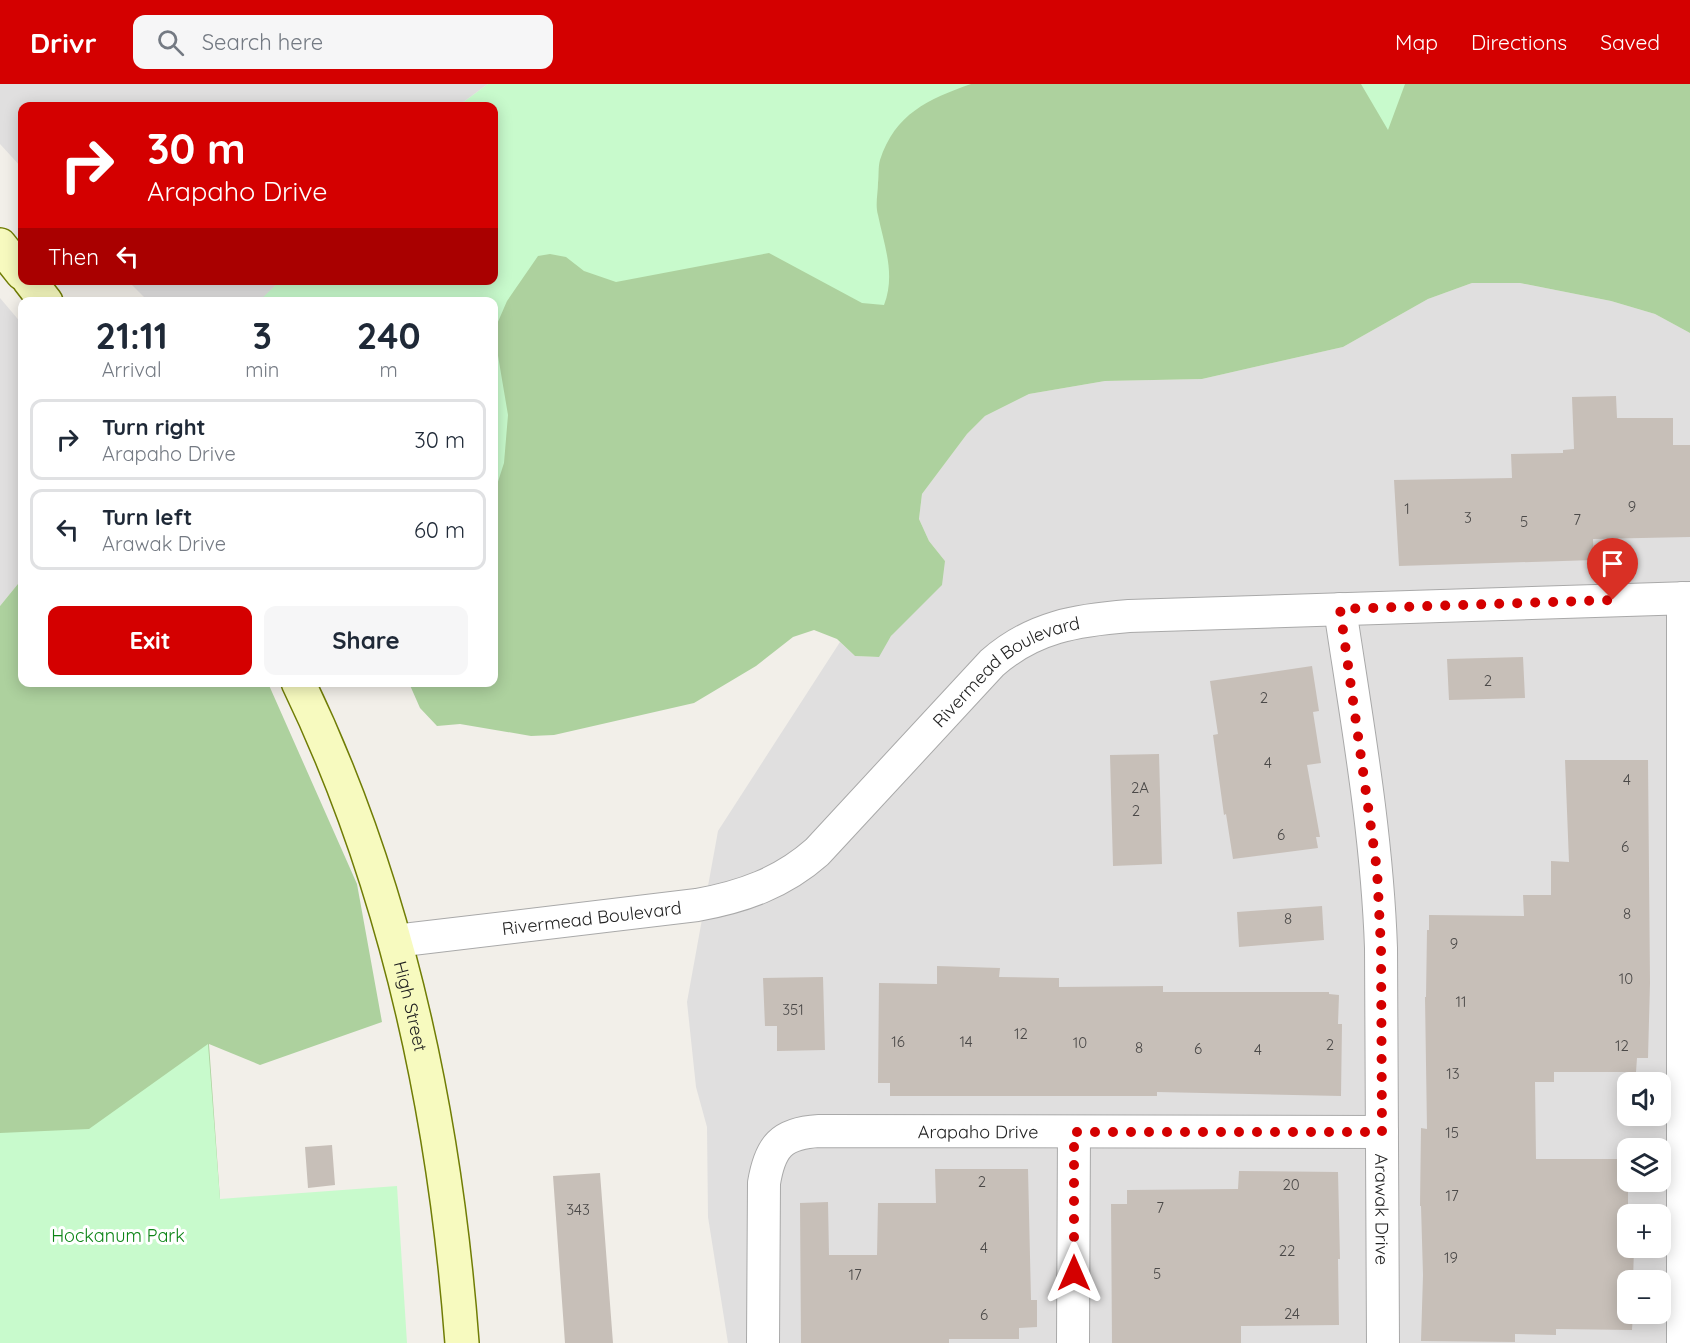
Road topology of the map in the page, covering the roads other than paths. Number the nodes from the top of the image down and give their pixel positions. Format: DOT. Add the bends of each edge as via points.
graph roads {
  1 [pos="0,246"];
  2 [pos="18,268"];
  3 [pos="33,285"];
  4 [pos="42,297"];
  5 [pos="1687,598"];
  6 [pos="1340,609"];
  7 [pos="300,687"];
  8 [pos="1687,892"];
  9 [pos="395,940"];
  10 [pos="1074,1132"];
  11 [pos="1382,1132"];
  12 [pos="1687,1173"];
  13 [pos="462,1343"];
  14 [pos="763,1343"];
  15 [pos="1073,1343"];
  16 [pos="1383,1343"];
  17 [pos="1683,1343"];
  1 -- 2 [label="main road"];
  3 -- 4 [label="main road"];
  5 -- 6 [label="street, Rivermead Boulevard"];
  5 -- 8 [label="street"];
  6 -- 9 [label="street, Rivermead Boulevard" via="1099,618 1041,632 1013,646 992,663 817,852 764,887 697,905"];
  6 -- 11 [label="street, Arawak Drive" via="1377,870"];
  7 -- 9 [label="main road, High Street" via="356,817"];
  8 -- 12 [label="street"];
  9 -- 13 [label="main road, High Street" via="422,1048 439,1143 452,1229"];
  10 -- 11 [label="street, Arapaho Drive"];
  10 -- 14 [label="street, Arapaho Drive" via="806,1131 787,1137 769,1158 764,1183"];
  10 -- 15 [label="street"];
  11 -- 16 [label="street, Arawak Drive"];
  12 -- 17 [label="street"];
}
